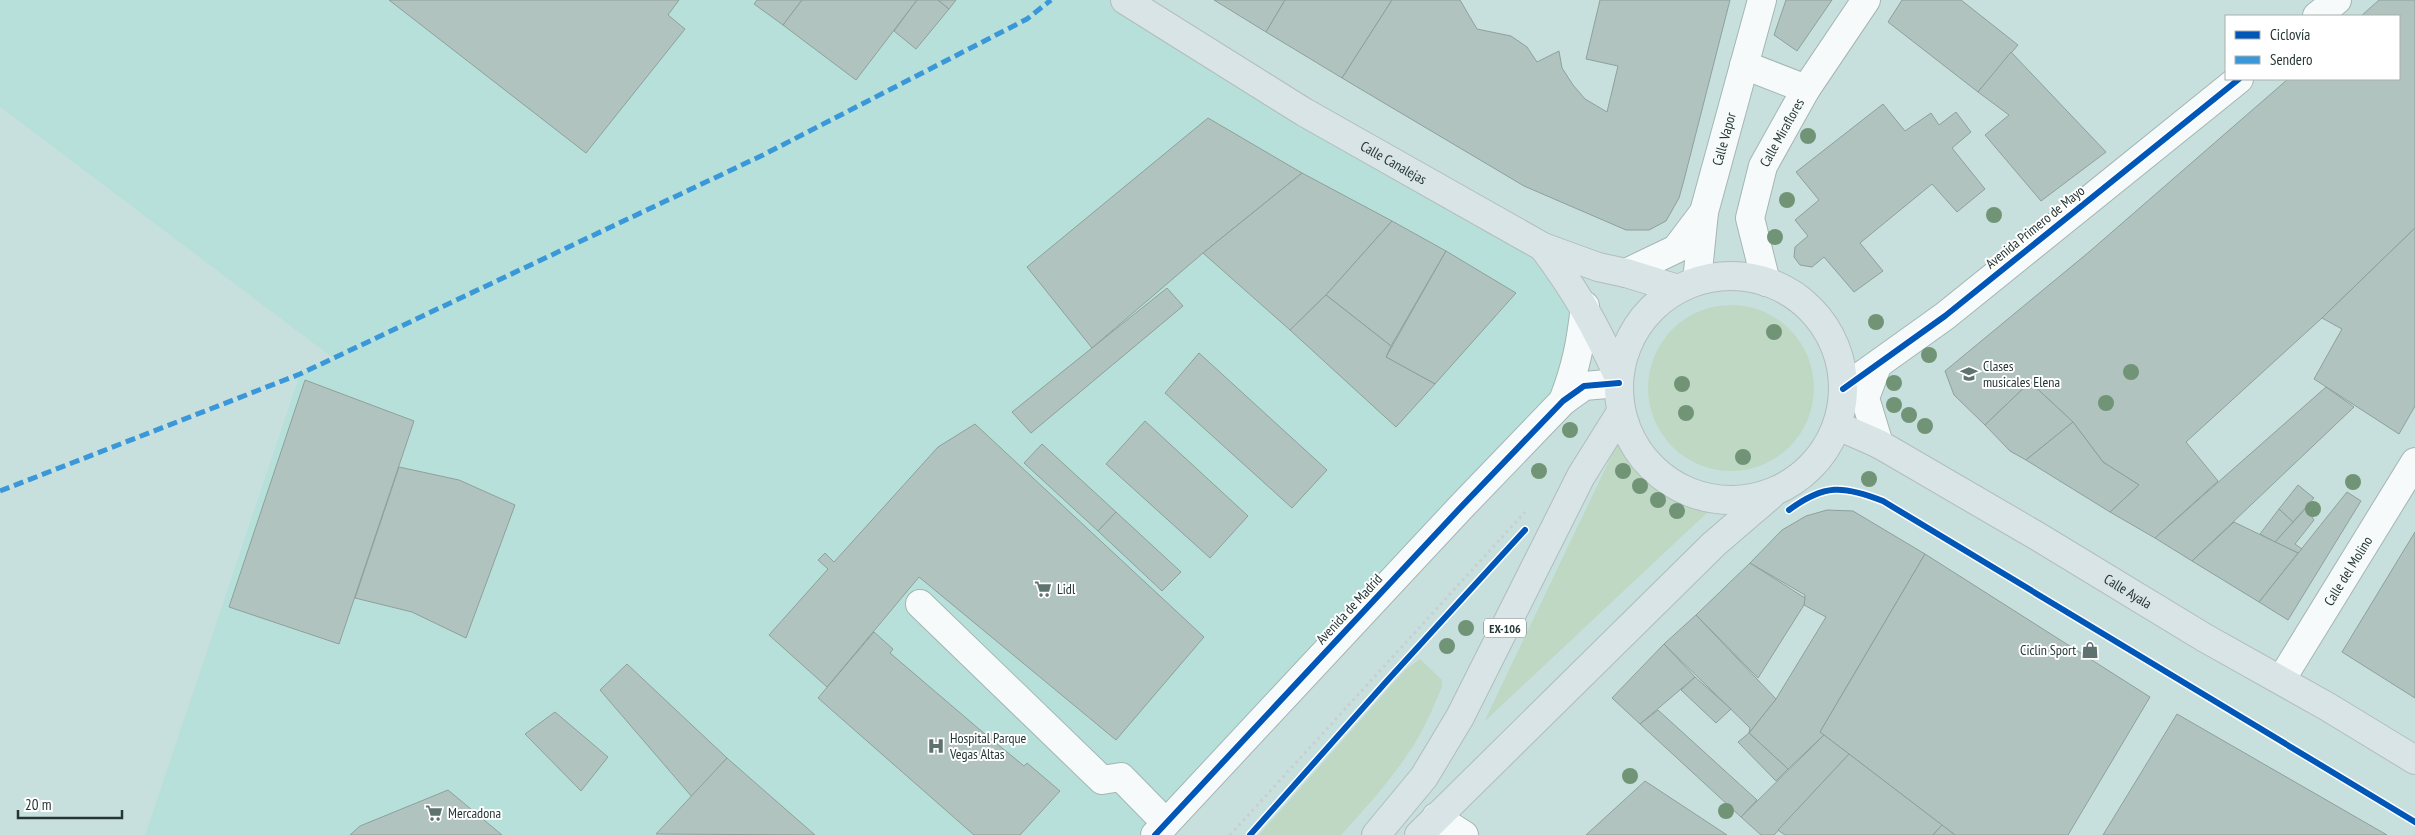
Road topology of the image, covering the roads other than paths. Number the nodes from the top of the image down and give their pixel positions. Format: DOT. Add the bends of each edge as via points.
graph roads {
  1 [pos="1125,0"];
  2 [pos="1762,0"];
  3 [pos="1866,0"];
  4 [pos="2337,0"];
  5 [pos="2317,15"];
  6 [pos="1744,65"];
  7 [pos="2238,80"];
  8 [pos="1806,89"];
  9 [pos="1704,212"];
  10 [pos="1543,247"];
  11 [pos="1626,273"];
  12 [pos="1766,282"];
  13 [pos="1688,285"];
  14 [pos="1585,306"];
  15 [pos="1877,366"];
  16 [pos="1619,381"];
  17 [pos="1843,389"];
  18 [pos="1562,401"];
  19 [pos="1621,412"];
  20 [pos="1838,426"];
  21 [pos="1879,444"];
  22 [pos="2415,462"];
  23 [pos="1776,491"];
  24 [pos="920,604"];
  25 [pos="2281,680"];
  26 [pos="2415,760"];
  27 [pos="1169,826"];
  28 [pos="1427,826"];
  29 [pos="1376,835"];
  30 [pos="1464,835"];
  1 -- 10 [label="main road, Calle Canalejas" via="1304,112"];
  2 -- 6 [label="street, Calle Vapor"];
  3 -- 8 [label="street, Calle Miraflores"];
  4 -- 5 [label="street"];
  6 -- 8 [label="street"];
  6 -- 9 [label="street, Calle Vapor"];
  7 -- 15 [label="street, Avenida Primero de Mayo" via="1945,316"];
  8 -- 12 [label="street, Calle Miraflores" via="1763,166 1750,218"];
  9 -- 11 [label="street" via="1676,249"];
  9 -- 13 [label="street, Calle Vapor"];
  10 -- 11 [label="main road, Calle Canalejas" via="1598,267"];
  10 -- 14 [label="main road"];
  11 -- 13 [label="main road, Calle Canalejas"];
  12 -- 13 [label="main road" via="1720,276"];
  12 -- 17 [label="main road" via="1794,295 1818,317 1834,343"];
  13 -- 16 [label="main road" via="1654,305 1636,328 1624,355"];
  14 -- 16 [label="main road"];
  14 -- 18 [label="street" via="1581,346"];
  15 -- 17 [label="street, Avenida Primero de Mayo"];
  15 -- 21 [label="street" via="1865,398"];
  16 -- 18 [label="street" via="1584,386"];
  16 -- 19 [label="main road"];
  17 -- 20 [label="main road"];
  18 -- 27 [label="street, Avenida de Madrid"];
  19 -- 23 [label="main road" via="1633,443 1653,469 1680,488 1711,498 1736,499"];
  19 -- 29 [label="main road, EX-106" via="1581,476 1460,717 1424,777"];
  20 -- 21 [label="main road, Calle Ayala"];
  20 -- 23 [label="main road" via="1816,462 1796,480"];
  21 -- 25 [label="main road, Calle Ayala"];
  22 -- 25 [label="street, Calle del Molino"];
  23 -- 28 [label="main road" via="1714,544"];
  24 -- 27 [label="street" via="1102,780 1121,777"];
  25 -- 26 [label="main road, Calle Ayala"];
  28 -- 30 [label="street"];
}
